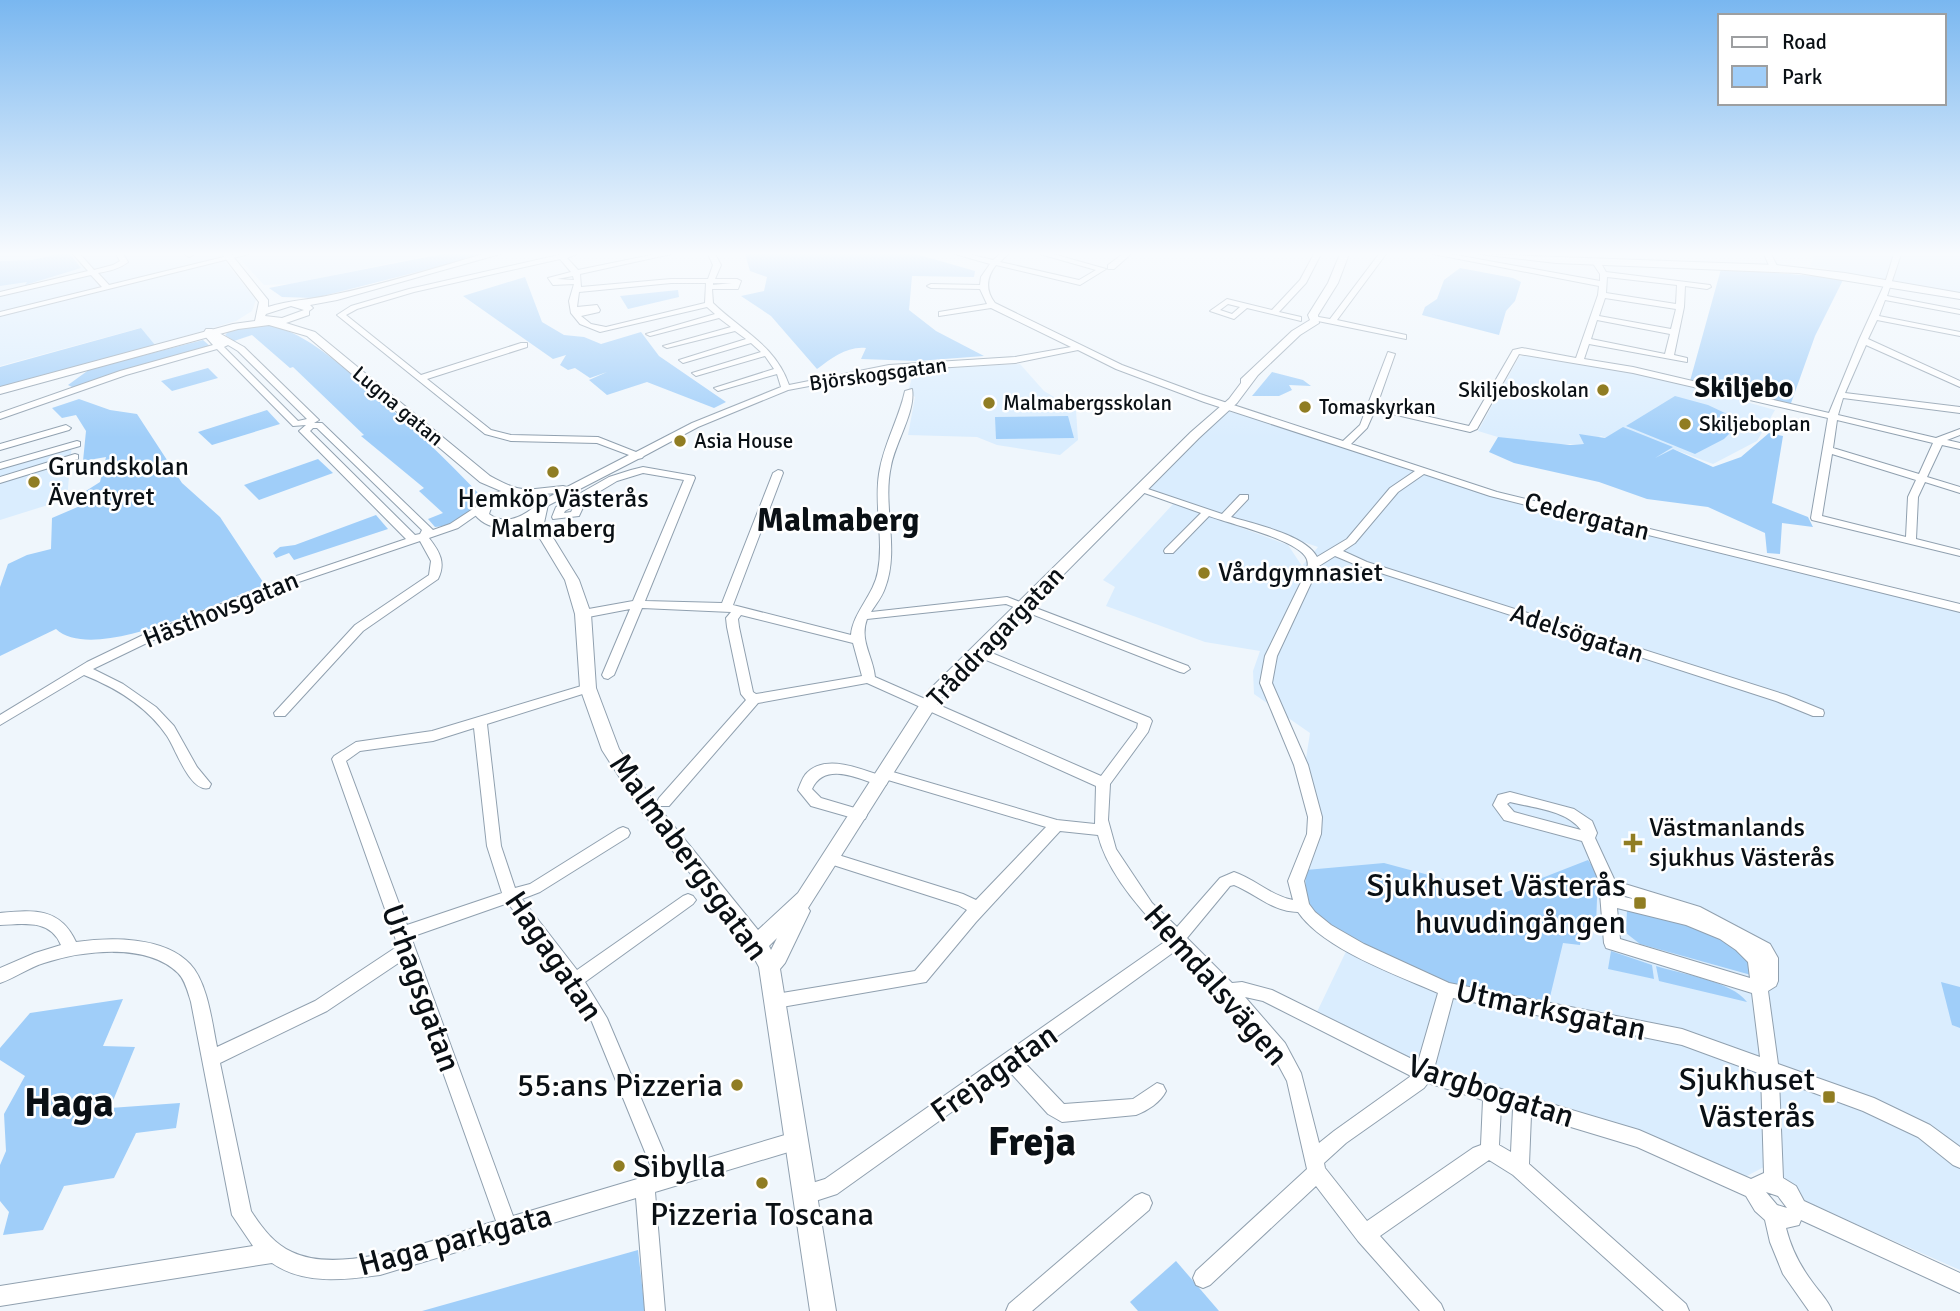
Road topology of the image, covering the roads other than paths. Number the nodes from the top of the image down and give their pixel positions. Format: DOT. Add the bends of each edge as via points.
graph roads {
  1 [pos="295,315"];
  2 [pos="303,315"];
  3 [pos="343,315"];
  4 [pos="578,315"];
  5 [pos="662,315"];
  6 [pos="720,315"];
  7 [pos="1012,315"];
  8 [pos="1286,315"];
  9 [pos="1308,315"];
  10 [pos="1309,315"];
  11 [pos="1336,315"];
  12 [pos="1678,315"];
  13 [pos="265,317"];
  14 [pos="1594,317"];
  15 [pos="1874,317"];
  16 [pos="1306,319"];
  17 [pos="1331,322"];
  18 [pos="736,328"];
  19 [pos="1675,332"];
  20 [pos="210,333"];
  21 [pos="311,334"];
  22 [pos="650,334"];
  23 [pos="1960,334"];
  24 [pos="1403,337"];
  25 [pos="1863,340"];
  26 [pos="753,341"];
  27 [pos="1586,341"];
  28 [pos="223,344"];
  29 [pos="524,345"];
  30 [pos="667,346"];
  31 [pos="1076,348"];
  32 [pos="768,353"];
  33 [pos="1391,354"];
  34 [pos="1669,357"];
  35 [pos="1580,359"];
  36 [pos="682,360"];
  37 [pos="1684,360"];
  38 [pos="780,370"];
  39 [pos="696,373"];
  40 [pos="419,378"];
  41 [pos="1960,384"];
  42 [pos="278,385"];
  43 [pos="719,388"];
  44 [pos="786,388"];
  45 [pos="262,389"];
  46 [pos="0,390"];
  47 [pos="909,391"];
  48 [pos="1841,395"];
  49 [pos="1201,397"];
  50 [pos="1224,404"];
  51 [pos="1371,406"];
  52 [pos="1960,410"];
  53 [pos="0,416"];
  54 [pos="1832,417"];
  55 [pos="66,428"];
  56 [pos="1960,432"];
  57 [pos="1938,440"];
  58 [pos="337,442"];
  59 [pos="77,444"];
  60 [pos="1345,444"];
  61 [pos="1960,446"];
  62 [pos="0,447"];
  63 [pos="321,448"];
  64 [pos="1827,449"];
  65 [pos="639,456"];
  66 [pos="75,457"];
  67 [pos="0,466"];
  68 [pos="1422,472"];
  69 [pos="778,473"];
  70 [pos="1921,478"];
  71 [pos="485,479"];
  72 [pos="0,480"];
  73 [pos="380,484"];
  74 [pos="574,486"];
  75 [pos="363,490"];
  76 [pos="1141,490"];
  77 [pos="1960,490"];
  78 [pos="515,492"];
  79 [pos="530,492"];
  80 [pos="583,497"];
  81 [pos="1244,497"];
  82 [pos="488,503"];
  83 [pos="540,508"];
  84 [pos="1208,512"];
  85 [pos="1225,517"];
  86 [pos="494,523"];
  87 [pos="509,523"];
  88 [pos="454,526"];
  89 [pos="423,537"];
  90 [pos="546,539"];
  91 [pos="1911,540"];
  92 [pos="1169,551"];
  93 [pos="1334,552"];
  94 [pos="1960,553"];
  95 [pos="1312,559"];
  96 [pos="637,604"];
  97 [pos="732,608"];
  98 [pos="1960,608"];
  99 [pos="1023,609"];
  100 [pos="583,614"];
  101 [pos="864,617"];
  102 [pos="858,641"];
  103 [pos="978,652"];
  104 [pos="1184,669"];
  105 [pos="83,670"];
  106 [pos="608,676"];
  107 [pos="868,680"];
  108 [pos="588,688"];
  109 [pos="754,699"];
  110 [pos="927,705"];
  111 [pos="280,713"];
  112 [pos="1818,713"];
  113 [pos="0,721"];
  114 [pos="480,723"];
  115 [pos="883,778"];
  116 [pos="1103,783"];
  117 [pos="204,785"];
  118 [pos="664,802"];
  119 [pos="860,815"];
  120 [pos="1056,825"];
  121 [pos="1102,830"];
  122 [pos="623,833"];
  123 [pos="1587,837"];
  124 [pos="832,859"];
  125 [pos="1609,892"];
  126 [pos="510,895"];
  127 [pos="688,900"];
  128 [pos="805,900"];
  129 [pos="1302,906"];
  130 [pos="979,909"];
  131 [pos="0,919"];
  132 [pos="1178,938"];
  133 [pos="404,941"];
  134 [pos="757,944"];
  135 [pos="70,948"];
  136 [pos="769,967"];
  137 [pos="0,976"];
  138 [pos="575,980"];
  139 [pos="1760,988"];
  140 [pos="1229,990"];
  141 [pos="1447,990"];
  142 [pos="775,1001"];
  143 [pos="212,1058"];
  144 [pos="1012,1060"];
  145 [pos="1770,1068"];
  146 [pos="1424,1074"];
  147 [pos="1157,1091"];
  148 [pos="1492,1096"];
  149 [pos="1522,1104"];
  150 [pos="795,1142"];
  151 [pos="1490,1150"];
  152 [pos="1959,1156"];
  153 [pos="1316,1166"];
  154 [pos="1520,1168"];
  155 [pos="665,1178"];
  156 [pos="645,1185"];
  157 [pos="1765,1186"];
  158 [pos="803,1195"];
  159 [pos="1142,1203"];
  160 [pos="1797,1208"];
  161 [pos="1774,1216"];
  162 [pos="508,1228"];
  163 [pos="1365,1234"];
  164 [pos="273,1253"];
  165 [pos="1203,1278"];
  166 [pos="1960,1283"];
  167 [pos="0,1296"];
  168 [pos="656,1311"];
  169 [pos="823,1311"];
  170 [pos="1016,1311"];
  171 [pos="1433,1311"];
  172 [pos="1679,1311"];
  173 [pos="1822,1311"];
  1 -- 13 [label="main road" via="290,320"];
  2 -- 21 [label="main road"];
  3 -- 40 [label="street"];
  4 -- 5 [label="street" via="592,329 604,329"];
  6 -- 18 [label="street"];
  6 -- 22 [label="street"];
  7 -- 31 [label="street"];
  8 -- 16 [label="street"];
  9 -- 16 [label="main road, Tråddragargatan"];
  10 -- 16 [label="main road, Tråddragargatan"];
  11 -- 17 [label="street"];
  12 -- 19 [label="street"];
  13 -- 20 [label="main road"];
  13 -- 21 [label="main road, Lugna gatan"];
  14 -- 19 [label="street"];
  14 -- 27 [label="street"];
  15 -- 23 [label="street"];
  15 -- 25 [label="street"];
  16 -- 17 [label="street"];
  16 -- 50 [label="main road, Tråddragargatan"];
  17 -- 24 [label="street"];
  18 -- 26 [label="street"];
  18 -- 30 [label="street"];
  19 -- 34 [label="street"];
  20 -- 28 [label="street"];
  20 -- 46 [label="main road"];
  21 -- 71 [label="main road, Lugna gatan"];
  25 -- 41 [label="street"];
  25 -- 48 [label="street"];
  26 -- 32 [label="street"];
  26 -- 36 [label="street"];
  27 -- 34 [label="street"];
  27 -- 35 [label="street"];
  28 -- 42 [label="street" via="241,349"];
  28 -- 45 [label="street"];
  28 -- 53 [label="street"];
  29 -- 40 [label="street"];
  31 -- 44 [label="street, Björskogsgatan" via="1015,360 889,368"];
  31 -- 49 [label="street"];
  32 -- 38 [label="street"];
  32 -- 39 [label="street"];
  33 -- 51 [label="street"];
  34 -- 37 [label="street"];
  35 -- 51 [label="street" via="1516,352 1469,429"];
  35 -- 54 [label="street"];
  38 -- 43 [label="street"];
  38 -- 44 [label="street"];
  40 -- 65 [label="street" via="495,435 598,440"];
  42 -- 45 [label="street"];
  42 -- 45 [label="street" via="314,420 296,424"];
  44 -- 65 [label="street, Björskogsgatan" via="719,413"];
  47 -- 101 [label="street" via="884,475 884,571"];
  48 -- 52 [label="street"];
  48 -- 54 [label="street"];
  49 -- 50 [label="street"];
  50 -- 60 [label="street, Cedergatan"];
  50 -- 76 [label="main road, Tråddragargatan"];
  51 -- 60 [label="street" via="1364,426"];
  54 -- 57 [label="street"];
  54 -- 64 [label="street"];
  55 -- 62 [label="street"];
  56 -- 57 [label="street"];
  57 -- 61 [label="street"];
  57 -- 70 [label="street"];
  58 -- 63 [label="street"];
  58 -- 63 [label="street" via="319,425 306,428"];
  58 -- 73 [label="street"];
  59 -- 67 [label="street"];
  60 -- 68 [label="street, Cedergatan"];
  63 -- 75 [label="street"];
  64 -- 70 [label="street"];
  64 -- 91 [label="street" via="1816,518"];
  65 -- 74 [label="street, Björskogsgatan"];
  66 -- 72 [label="street"];
  68 -- 93 [label="street" via="1394,491 1360,532"];
  68 -- 98 [label="street, Cedergatan" via="1530,503"];
  69 -- 97 [label="street"];
  70 -- 77 [label="street"];
  70 -- 91 [label="street" via="1913,497"];
  71 -- 78 [label="main road, Lugna gatan"];
  71 -- 82 [label="main road, Lugna gatan"];
  73 -- 75 [label="street"];
  73 -- 89 [label="street" via="428,530"];
  74 -- 79 [label="street, Björskogsgatan"];
  74 -- 83 [label="street, Björskogsgatan"];
  75 -- 89 [label="street" via="412,538"];
  76 -- 84 [label="street"];
  76 -- 99 [label="main road, Tråddragargatan"];
  78 -- 79 [label="main road"];
  78 -- 82 [label="main road"];
  79 -- 83 [label="main road" via="540,497"];
  80 -- 96 [label="street" via="613,479 643,470 692,474"];
  81 -- 85 [label="street"];
  82 -- 86 [label="main road, Lugna gatan" via="484,518"];
  82 -- 88 [label="street, Hästhovsgatan"];
  83 -- 87 [label="main road"];
  83 -- 90 [label="main road, Malmabergsgatan" via="537,523"];
  84 -- 85 [label="street"];
  84 -- 92 [label="street"];
  85 -- 95 [label="street" via="1290,540"];
  86 -- 87 [label="main road"];
  86 -- 88 [label="street, Hästhovsgatan"];
  87 -- 90 [label="main road"];
  88 -- 89 [label="street, Hästhovsgatan"];
  89 -- 105 [label="street, Hästhovsgatan" via="230,603"];
  89 -- 111 [label="street" via="438,559 435,577 359,628"];
  90 -- 100 [label="main road, Malmabergsgatan" via="572,580"];
  91 -- 94 [label="street"];
  93 -- 95 [label="street"];
  93 -- 112 [label="street, Adelsögatan"];
  95 -- 129 [label="street" via="1271,656 1266,683 1301,765 1315,817 1314,834 1296,881"];
  96 -- 97 [label="street"];
  96 -- 100 [label="street"];
  96 -- 106 [label="street"];
  97 -- 102 [label="street"];
  97 -- 109 [label="street" via="747,694"];
  99 -- 101 [label="street" via="1000,600"];
  99 -- 103 [label="main road, Tråddragargatan"];
  99 -- 104 [label="street"];
  100 -- 108 [label="main road, Malmabergsgatan"];
  101 -- 102 [label="street"];
  102 -- 107 [label="street"];
  103 -- 110 [label="main road, Tråddragargatan"];
  103 -- 116 [label="street" via="1145,722"];
  105 -- 113 [label="street, Hästhovsgatan"];
  105 -- 117 [label="street" via="121,689 156,715 170,729 189,770"];
  107 -- 109 [label="street"];
  107 -- 110 [label="street"];
  108 -- 114 [label="street"];
  108 -- 134 [label="main road, Malmabergsgatan" via="619,764"];
  109 -- 118 [label="street"];
  110 -- 115 [label="main road, Tråddragargatan"];
  110 -- 116 [label="street"];
  114 -- 126 [label="street, Hagagatan" via="494,846"];
  114 -- 133 [label="street, Urhagsgatan" via="433,736 367,744 347,751 339,760"];
  115 -- 119 [label="main road, Tråddragargatan"];
  115 -- 119 [label="street" via="830,768 811,777 805,790 808,796"];
  115 -- 120 [label="street"];
  116 -- 121 [label="street, Hemdalsvägen"];
  119 -- 124 [label="main road, Tråddragargatan"];
  120 -- 121 [label="street"];
  120 -- 130 [label="street"];
  121 -- 132 [label="street, Hemdalsvägen" via="1128,882"];
  122 -- 126 [label="street" via="535,888"];
  123 -- 123 [label="street" via="1509,816 1501,802 1510,797 1579,815 1588,824"];
  123 -- 125 [label="street"];
  124 -- 128 [label="main road, Tråddragargatan"];
  124 -- 130 [label="street"];
  125 -- 139 [label="street" via="1734,939 1756,959"];
  125 -- 139 [label="street" via="1612,943"];
  126 -- 133 [label="street"];
  126 -- 138 [label="street, Hagagatan"];
  127 -- 138 [label="street"];
  128 -- 134 [label="main road, Tråddragargatan"];
  128 -- 136 [label="main road, Tråddragargatan"];
  129 -- 132 [label="street" via="1274,902 1234,878 1225,882"];
  129 -- 141 [label="street, Utmarksgatan" via="1325,930"];
  130 -- 142 [label="street" via="920,977"];
  131 -- 135 [label="street" via="52,922 65,933"];
  132 -- 140 [label="street, Hemdalsvägen"];
  132 -- 144 [label="street, Frejagatan"];
  133 -- 143 [label="street" via="321,1006"];
  133 -- 162 [label="street, Urhagsgatan"];
  134 -- 136 [label="main road, Malmabergsgatan"];
  135 -- 137 [label="street, Haga parkgata"];
  135 -- 143 [label="street, Haga parkgata" via="130,946 179,964 192,981"];
  136 -- 142 [label="main road, Malmabergsgatan"];
  138 -- 155 [label="street, Hagagatan" via="599,1018"];
  139 -- 145 [label="street"];
  140 -- 146 [label="street, Vargbogatan" via="1266,995"];
  140 -- 153 [label="street, Hemdalsvägen" via="1290,1066"];
  141 -- 145 [label="street, Utmarksgatan" via="1682,1037"];
  141 -- 146 [label="street"];
  142 -- 150 [label="main road, Malmabergsgatan"];
  143 -- 164 [label="street, Haga parkgata" via="238,1206 255,1238"];
  144 -- 147 [label="street" via="1062,1113 1136,1107"];
  144 -- 158 [label="street, Frejagatan" via="830,1187"];
  145 -- 152 [label="street, Utmarksgatan" via="1900,1118"];
  145 -- 157 [label="street"];
  146 -- 148 [label="street, Vargbogatan"];
  146 -- 153 [label="street" via="1340,1137"];
  148 -- 149 [label="street, Vargbogatan"];
  148 -- 151 [label="street"];
  149 -- 154 [label="street"];
  149 -- 157 [label="street, Vargbogatan" via="1639,1139"];
  150 -- 155 [label="street, Haga parkgata"];
  150 -- 158 [label="main road, Malmabergsgatan"];
  151 -- 154 [label="street"];
  151 -- 163 [label="street"];
  153 -- 163 [label="street, Hemdalsvägen"];
  153 -- 165 [label="street"];
  154 -- 172 [label="street"];
  155 -- 156 [label="street, Haga parkgata"];
  156 -- 162 [label="street, Haga parkgata"];
  156 -- 168 [label="street"];
  157 -- 160 [label="street" via="1788,1191"];
  157 -- 161 [label="street" via="1764,1209"];
  158 -- 169 [label="main road, Malmabergsgatan"];
  159 -- 170 [label="street"];
  160 -- 161 [label="street" via="1792,1217"];
  160 -- 166 [label="street"];
  161 -- 173 [label="street" via="1784,1258"];
  162 -- 164 [label="street, Haga parkgata" via="380,1265 341,1271 312,1269"];
  163 -- 171 [label="street, Hemdalsvägen"];
  164 -- 167 [label="street"];
}
